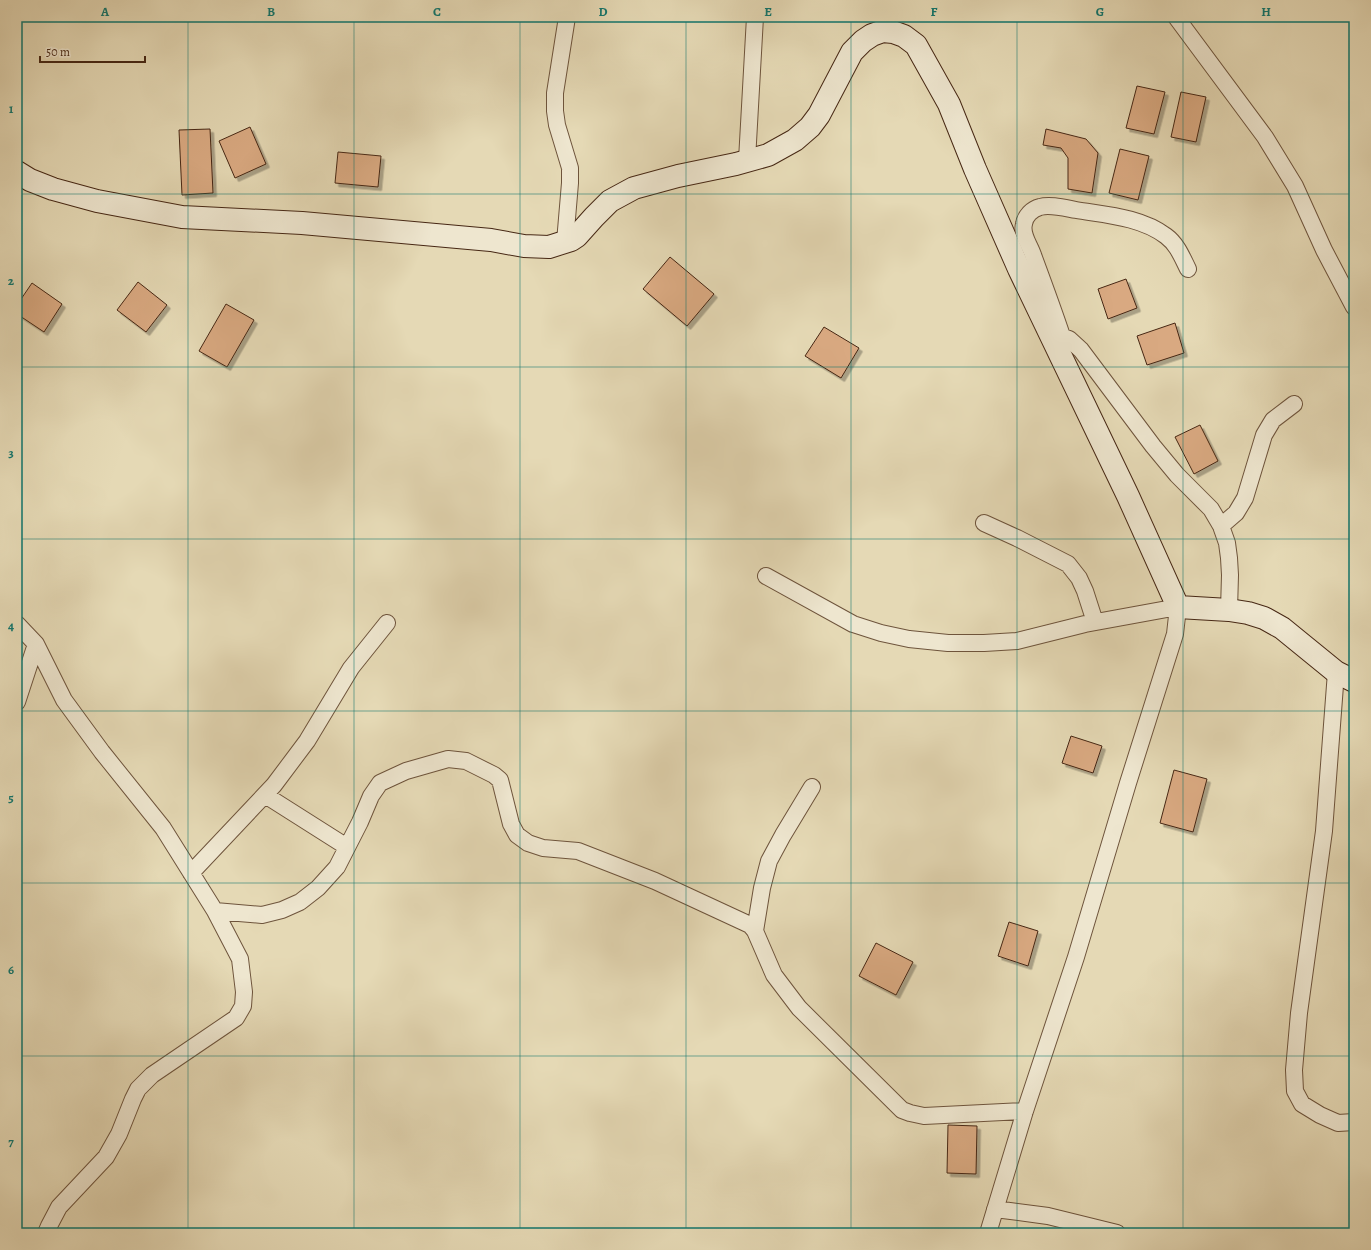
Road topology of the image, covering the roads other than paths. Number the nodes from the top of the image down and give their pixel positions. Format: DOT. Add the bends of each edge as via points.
graph roads {
  1 [pos="567,17"];
  2 [pos="754,17"];
  3 [pos="1176,17"];
  4 [pos="747,160"];
  5 [pos="17,172"];
  6 [pos="565,242"];
  7 [pos="1188,269"];
  8 [pos="1354,307"];
  9 [pos="1056,334"];
  10 [pos="1294,404"];
  11 [pos="984,523"];
  12 [pos="1221,526"];
  13 [pos="766,576"];
  14 [pos="1178,607"];
  15 [pos="1229,610"];
  16 [pos="1094,622"];
  17 [pos="387,623"];
  18 [pos="17,624"];
  19 [pos="36,644"];
  20 [pos="1345,677"];
  21 [pos="17,702"];
  22 [pos="812,787"];
  23 [pos="265,796"];
  24 [pos="347,847"];
  25 [pos="191,872"];
  26 [pos="215,911"];
  27 [pos="755,931"];
  28 [pos="1025,1111"];
  29 [pos="1354,1122"];
  30 [pos="996,1209"];
  31 [pos="46,1233"];
  32 [pos="988,1233"];
  33 [pos="1117,1233"];
  1 -- 6 [label="street" via="555,93 555,111 570,168"];
  2 -- 4 [label="street"];
  3 -- 8 [label="street" via="1265,137 1295,186"];
  4 -- 6 [label="main road" via="634,188 610,201 578,236"];
  4 -- 9 [label="main road" via="768,154 795,140 810,127 852,52 864,41 883,31 904,36 916,45 949,104 1019,269"];
  5 -- 6 [label="main road" via="53,189 97,201 182,217 302,223 491,240 524,246 549,247"];
  7 -- 9 [label="street" via="1177,247 1167,236 1139,222 1068,209 1039,207 1025,218 1024,233"];
  9 -- 12 [label="street" via="1074,343 1081,350 1152,446 1211,509"];
  9 -- 14 [label="main road"];
  10 -- 12 [label="street" via="1273,420 1264,435 1245,498 1236,513"];
  11 -- 16 [label="street" via="1068,564 1085,591"];
  12 -- 15 [label="street" via="1229,558"];
  13 -- 16 [label="street" via="853,624 909,639 955,643 1017,641"];
  14 -- 15 [label="main road"];
  14 -- 16 [label="street"];
  14 -- 28 [label="street" via="1175,634 1076,957"];
  15 -- 20 [label="main road" via="1264,618 1282,628"];
  17 -- 23 [label="street" via="352,668 307,741"];
  18 -- 19 [label="street"];
  19 -- 21 [label="street"];
  19 -- 25 [label="street" via="64,700 163,828"];
  20 -- 29 [label="street" via="1299,1013 1294,1070 1295,1090 1302,1104 1338,1123"];
  22 -- 27 [label="street" via="769,861"];
  23 -- 24 [label="street"];
  23 -- 25 [label="street"];
  24 -- 26 [label="street" via="337,867 318,888 300,902 262,915"];
  24 -- 27 [label="street" via="371,796 380,783 406,771 448,758 466,761 500,780 512,824 517,835 528,843 543,848 578,851 655,881 743,921"];
  25 -- 26 [label="street"];
  26 -- 31 [label="street" via="240,959 243,1006 236,1018 152,1075 138,1089 120,1134 106,1157 59,1207"];
  27 -- 28 [label="street" via="774,975 799,1008 902,1110 924,1116"];
  28 -- 30 [label="street"];
  30 -- 32 [label="street"];
  30 -- 33 [label="street" via="1048,1216"];
}
